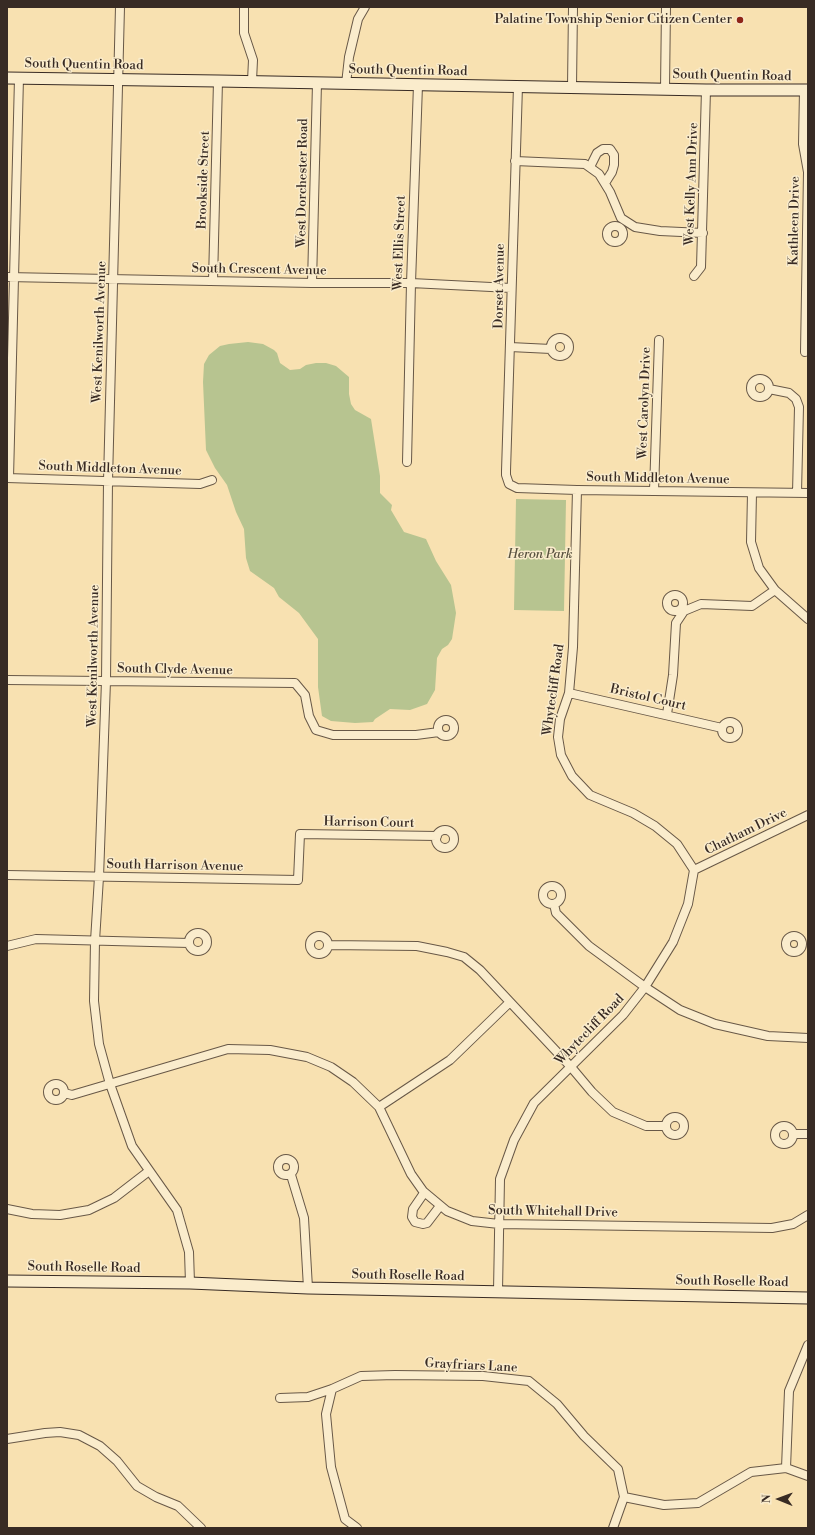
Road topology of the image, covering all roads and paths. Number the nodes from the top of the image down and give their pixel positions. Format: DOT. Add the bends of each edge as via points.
graph roads {
  1 [pos="120,7"];
  2 [pos="244,7"];
  3 [pos="365,7"];
  4 [pos="573,7"];
  5 [pos="666,7"];
  6 [pos="7,78"];
  7 [pos="19,78"];
  8 [pos="119,79"];
  9 [pos="218,80"];
  10 [pos="252,81"];
  11 [pos="317,84"];
  12 [pos="346,84"];
  13 [pos="418,85"];
  14 [pos="518,86"];
  15 [pos="572,87"];
  16 [pos="665,89"];
  17 [pos="706,90"];
  18 [pos="806,90"];
  19 [pos="515,161"];
  20 [pos="590,167"];
  21 [pos="605,183"];
  22 [pos="626,221"];
  23 [pos="621,228"];
  24 [pos="703,233"];
  25 [pos="694,276"];
  26 [pos="10,277"];
  27 [pos="113,279"];
  28 [pos="213,281"];
  29 [pos="312,283"];
  30 [pos="411,283"];
  31 [pos="511,288"];
  32 [pos="659,340"];
  33 [pos="510,347"];
  34 [pos="551,349"];
  35 [pos="805,352"];
  36 [pos="769,389"];
  37 [pos="407,462"];
  38 [pos="8,478"];
  39 [pos="212,480"];
  40 [pos="108,481"];
  41 [pos="509,484"];
  42 [pos="577,490"];
  43 [pos="654,491"];
  44 [pos="752,493"];
  45 [pos="797,493"];
  46 [pos="808,493"];
  47 [pos="775,590"];
  48 [pos="808,620"];
  49 [pos="7,680"];
  50 [pos="106,681"];
  51 [pos="569,693"];
  52 [pos="667,714"];
  53 [pos="722,728"];
  54 [pos="439,732"];
  55 [pos="808,815"];
  56 [pos="300,834"];
  57 [pos="437,836"];
  58 [pos="694,870"];
  59 [pos="7,876"];
  60 [pos="99,877"];
  61 [pos="554,904"];
  62 [pos="95,941"];
  63 [pos="189,943"];
  64 [pos="328,945"];
  65 [pos="7,946"];
  66 [pos="645,987"];
  67 [pos="510,1002"];
  68 [pos="808,1038"];
  69 [pos="571,1067"];
  70 [pos="110,1084"];
  71 [pos="64,1093"];
  72 [pos="380,1108"];
  73 [pos="666,1126"];
  74 [pos="793,1134"];
  75 [pos="808,1134"];
  76 [pos="149,1171"];
  77 [pos="291,1174"];
  78 [pos="424,1193"];
  79 [pos="440,1206"];
  80 [pos="7,1209"];
  81 [pos="807,1218"];
  82 [pos="499,1224"];
  83 [pos="7,1281"];
  84 [pos="190,1283"];
  85 [pos="308,1288"];
  86 [pos="498,1291"];
  87 [pos="808,1298"];
  88 [pos="808,1345"];
  89 [pos="332,1389"];
  90 [pos="280,1398"];
  91 [pos="7,1439"];
  92 [pos="786,1468"];
  93 [pos="808,1476"];
  94 [pos="624,1497"];
  95 [pos="201,1528"];
  96 [pos="357,1528"];
  97 [pos="614,1528"];
  1 -- 8 [label="street, West Kenilworth Avenue"];
  2 -- 10 [label="street" via="244,33 253,60"];
  3 -- 12 [label="street" via="358,19"];
  4 -- 15 [label="street"];
  5 -- 16 [label="street"];
  6 -- 7 [label="main road, South Quentin Road"];
  7 -- 8 [label="main road, South Quentin Road"];
  7 -- 26 [label="street"];
  8 -- 9 [label="main road, South Quentin Road"];
  8 -- 27 [label="street, West Kenilworth Avenue"];
  9 -- 10 [label="main road, South Quentin Road"];
  9 -- 28 [label="street, Brookside Street"];
  10 -- 11 [label="main road, South Quentin Road"];
  11 -- 12 [label="main road, South Quentin Road"];
  11 -- 29 [label="street, West Dorchester Road"];
  12 -- 13 [label="main road, South Quentin Road"];
  13 -- 14 [label="main road, South Quentin Road"];
  13 -- 30 [label="street, West Ellis Street"];
  14 -- 15 [label="main road, South Quentin Road"];
  14 -- 19 [label="street, Dorset Avenue"];
  15 -- 16 [label="main road, South Quentin Road"];
  16 -- 17 [label="main road, South Quentin Road"];
  17 -- 18 [label="main road, South Quentin Road"];
  17 -- 24 [label="street, West Kelly Ann Drive"];
  18 -- 35 [label="street, Kathleen Drive" via="802,144 808,172"];
  19 -- 20 [label="street" via="569,162"];
  19 -- 31 [label="street, Dorset Avenue"];
  20 -- 21 [label="street"];
  20 -- 21 [label="street" via="597,153 603,148 610,149 614,155 614,165"];
  21 -- 22 [label="street" via="621,218"];
  22 -- 23 [label="street"];
  22 -- 24 [label="street" via="635,227 660,231"];
  24 -- 25 [label="street, West Kelly Ann Drive" via="701,267"];
  26 -- 27 [label="street, South Crescent Avenue"];
  26 -- 38 [label="street"];
  27 -- 28 [label="street, South Crescent Avenue"];
  27 -- 40 [label="street, West Kenilworth Avenue"];
  28 -- 29 [label="street, South Crescent Avenue"];
  29 -- 30 [label="street, South Crescent Avenue"];
  30 -- 31 [label="street, South Crescent Avenue"];
  30 -- 37 [label="street, West Ellis Street"];
  31 -- 33 [label="street, Dorset Avenue"];
  32 -- 43 [label="street, West Carolyn Drive"];
  33 -- 34 [label="street"];
  33 -- 41 [label="street, Dorset Avenue" via="506,475"];
  36 -- 45 [label="street" via="789,393 796,399 799,407"];
  38 -- 40 [label="street, South Middleton Avenue"];
  39 -- 40 [label="street, South Middleton Avenue" via="200,484"];
  40 -- 50 [label="street, West Kenilworth Avenue"];
  41 -- 42 [label="street, South Middleton Avenue" via="517,488"];
  42 -- 43 [label="street, South Middleton Avenue"];
  42 -- 51 [label="street, Whytecliff Road" via="573,647"];
  43 -- 44 [label="street, South Middleton Avenue"];
  44 -- 45 [label="street, South Middleton Avenue"];
  44 -- 47 [label="street" via="751,542 759,568"];
  45 -- 46 [label="street, South Middleton Avenue"];
  47 -- 48 [label="street"];
  47 -- 52 [label="street" via="752,606 701,604 682,609 676,623 673,675"];
  49 -- 50 [label="street, South Clyde Avenue"];
  50 -- 54 [label="street, South Clyde Avenue" via="295,683 305,695 309,716 316,730 333,735 416,735"];
  50 -- 60 [label="street, West Kenilworth Avenue"];
  51 -- 52 [label="street, Bristol Court"];
  51 -- 58 [label="street, Whytecliff Road" via="560,719 558,737 560,755 572,776 590,795 633,813 655,826 677,844"];
  52 -- 53 [label="street, Bristol Court"];
  55 -- 58 [label="street, Chatham Drive"];
  56 -- 57 [label="street, Harrison Court"];
  56 -- 60 [label="street, South Harrison Avenue" via="298,880"];
  58 -- 66 [label="street, Whytecliff Road" via="688,904 673,942"];
  59 -- 60 [label="street, South Harrison Avenue"];
  60 -- 62 [label="street, West Kenilworth Avenue"];
  61 -- 66 [label="street" via="556,913 589,946"];
  62 -- 63 [label="street"];
  62 -- 65 [label="street" via="36,939"];
  62 -- 70 [label="street, West Kenilworth Avenue" via="94,1001 99,1044"];
  64 -- 67 [label="street" via="417,946 464,957"];
  66 -- 68 [label="street" via="680,1010 715,1024 768,1036"];
  66 -- 69 [label="street, Whytecliff Road" via="623,1016"];
  67 -- 69 [label="street"];
  67 -- 72 [label="street" via="450,1060"];
  69 -- 73 [label="street" via="613,1112 646,1126"];
  69 -- 82 [label="street, Whytecliff Road" via="534,1103 514,1140 500,1179"];
  70 -- 71 [label="street, South Whitehall Drive" via="72,1095"];
  70 -- 72 [label="street, South Whitehall Drive" via="228,1049 270,1050 308,1057 331,1067 353,1082"];
  70 -- 76 [label="street, West Kenilworth Avenue" via="132,1146"];
  72 -- 78 [label="street, South Whitehall Drive" via="411,1174"];
  74 -- 75 [label="street"];
  76 -- 80 [label="street" via="114,1198 89,1210 60,1215 32,1214"];
  76 -- 84 [label="street, West Kenilworth Avenue" via="176,1210 189,1252"];
  77 -- 85 [label="street" via="304,1218"];
  78 -- 79 [label="street, South Whitehall Drive"];
  78 -- 79 [label="street" via="413,1209 412,1218 415,1222 427,1222"];
  79 -- 82 [label="street, South Whitehall Drive" via="472,1221"];
  81 -- 82 [label="street, South Whitehall Drive" via="772,1228"];
  82 -- 86 [label="street, Whytecliff Road"];
  83 -- 84 [label="main road, South Roselle Road"];
  84 -- 85 [label="main road, South Roselle Road"];
  85 -- 86 [label="main road, South Roselle Road"];
  86 -- 87 [label="main road, South Roselle Road"];
  88 -- 92 [label="street" via="789,1391"];
  89 -- 90 [label="street, Grayfriars Lane" via="308,1397"];
  89 -- 94 [label="street, Grayfriars Lane" via="368,1375 483,1376 529,1381 557,1404 618,1470"];
  89 -- 96 [label="street" via="326,1414 331,1466 345,1519"];
  91 -- 95 [label="street" via="60,1432 79,1435 100,1446 117,1461 137,1486 178,1506"];
  92 -- 93 [label="street"];
  92 -- 94 [label="street" via="751,1472 698,1503 664,1505"];
  94 -- 97 [label="street"];
}
